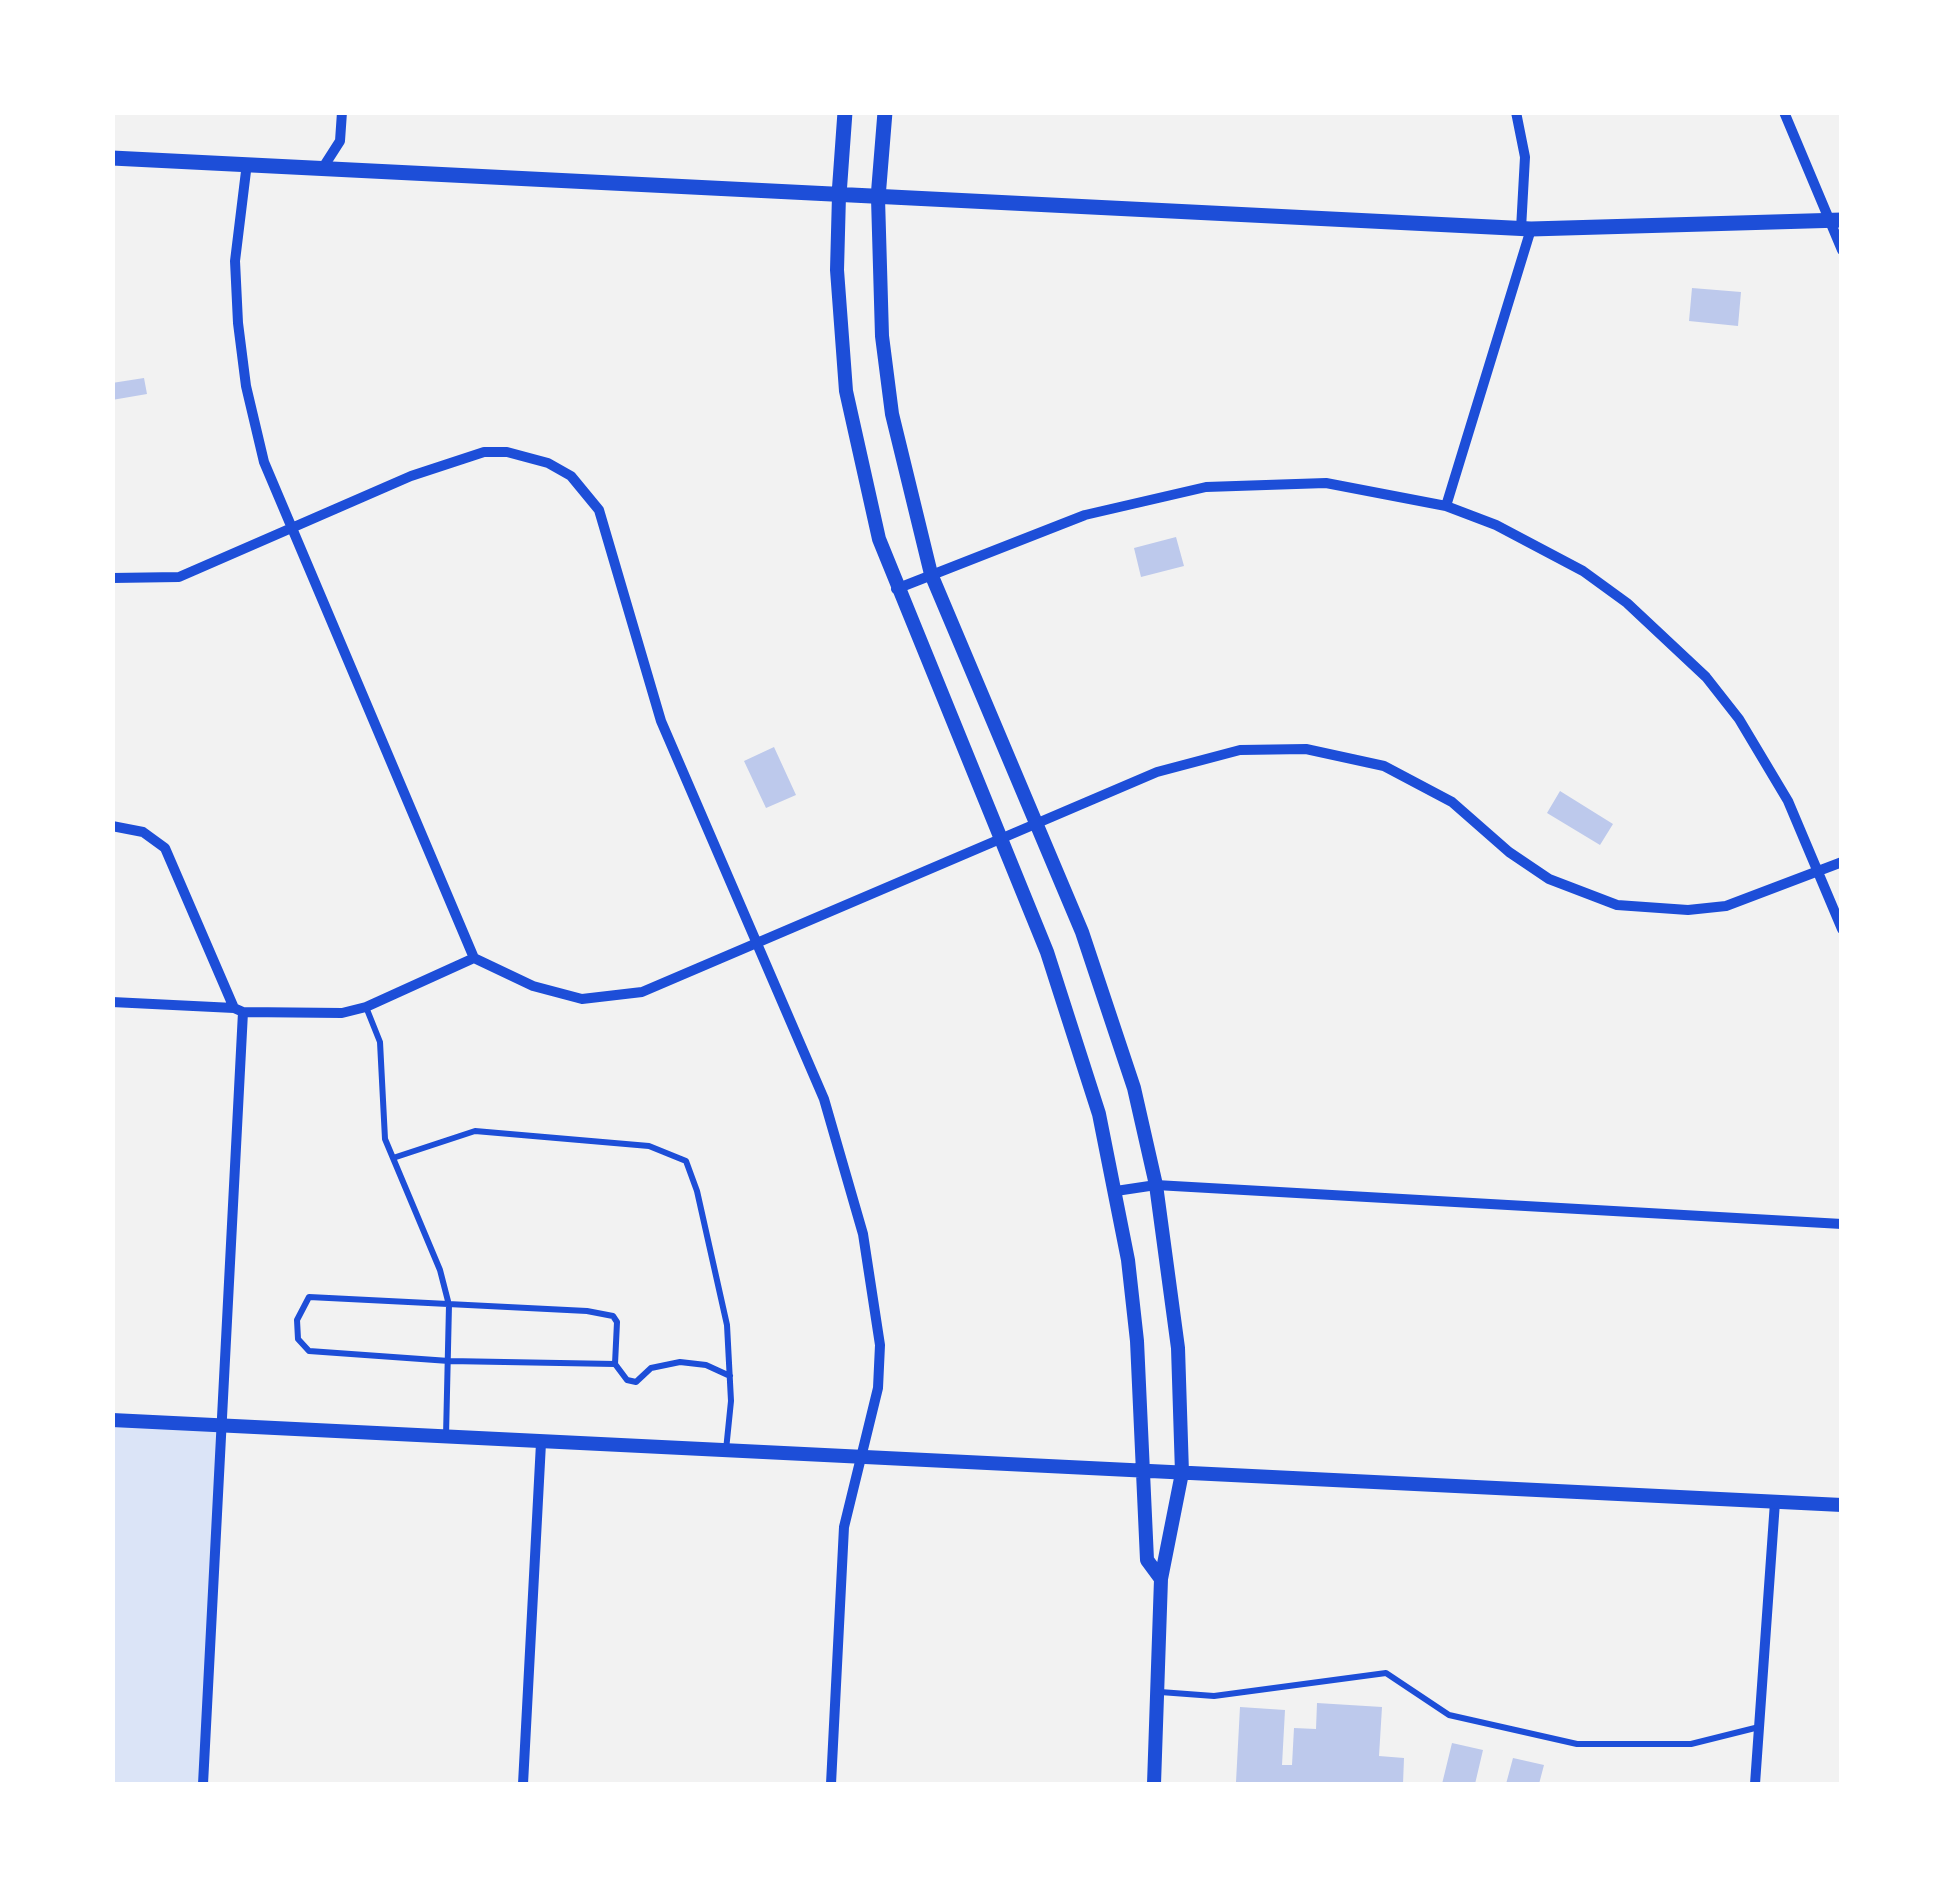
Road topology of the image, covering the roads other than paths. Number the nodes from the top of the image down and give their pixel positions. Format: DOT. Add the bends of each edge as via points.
graph roads {
  1 [pos="342,112"];
  2 [pos="845,112"];
  3 [pos="886,112"];
  4 [pos="1516,112"];
  5 [pos="1784,112"];
  6 [pos="112,158"];
  7 [pos="248,163"];
  8 [pos="324,166"];
  9 [pos="839,195"];
  10 [pos="878,198"];
  11 [pos="1835,220"];
  12 [pos="1526,229"];
  13 [pos="1842,250"];
  14 [pos="1446,506"];
  15 [pos="290,529"];
  16 [pos="931,574"];
  17 [pos="112,578"];
  18 [pos="895,589"];
  19 [pos="112,826"];
  20 [pos="1037,826"];
  21 [pos="999,839"];
  22 [pos="1842,862"];
  23 [pos="1818,872"];
  24 [pos="1842,929"];
  25 [pos="758,943"];
  26 [pos="474,958"];
  27 [pos="112,1002"];
  28 [pos="366,1007"];
  29 [pos="238,1010"];
  30 [pos="392,1158"];
  31 [pos="1156,1186"];
  32 [pos="1116,1191"];
  33 [pos="1842,1224"];
  34 [pos="449,1305"];
  35 [pos="449,1362"];
  36 [pos="616,1364"];
  37 [pos="730,1376"];
  38 [pos="112,1420"];
  39 [pos="222,1425"];
  40 [pos="446,1436"];
  41 [pos="541,1442"];
  42 [pos="726,1450"];
  43 [pos="862,1457"];
  44 [pos="1141,1471"];
  45 [pos="1182,1473"];
  46 [pos="1776,1502"];
  47 [pos="1842,1506"];
  48 [pos="1162,1579"];
  49 [pos="1159,1692"];
  50 [pos="1759,1728"];
  51 [pos="204,1784"];
  52 [pos="523,1784"];
  53 [pos="831,1784"];
  54 [pos="1154,1784"];
  55 [pos="1755,1784"];
  1 -- 8 [label="street" via="340,141"];
  2 -- 9 [label="main road"];
  3 -- 10 [label="main road"];
  4 -- 12 [label="street" via="1526,157"];
  5 -- 11 [label="street"];
  6 -- 7 [label="main road"];
  7 -- 8 [label="main road"];
  7 -- 15 [label="street" via="235,261 240,339 254,424"];
  8 -- 9 [label="main road"];
  9 -- 10 [label="main road"];
  9 -- 18 [label="street" via="846,391 862,477"];
  10 -- 12 [label="main road"];
  10 -- 16 [label="street" via="880,319 892,414"];
  11 -- 12 [label="main road"];
  11 -- 13 [label="street"];
  12 -- 14 [label="street"];
  14 -- 16 [label="street" via="1326,484 1206,487 1085,516"];
  14 -- 23 [label="street" via="1583,571 1672,641 1765,760"];
  15 -- 17 [label="street" via="168,580"];
  15 -- 25 [label="street" via="472,454 530,456 571,476 608,530 661,721"];
  15 -- 26 [label="street"];
  16 -- 18 [label="street"];
  16 -- 20 [label="street"];
  18 -- 21 [label="street"];
  19 -- 29 [label="street" via="142,832 165,848"];
  20 -- 21 [label="street"];
  20 -- 23 [label="street" via="1196,760 1240,750 1306,749 1371,762 1421,783 1549,879 1617,905 1726,906"];
  20 -- 31 [label="street" via="1110,1008"];
  21 -- 25 [label="street"];
  21 -- 32 [label="street" via="1078,1038"];
  22 -- 23 [label="street"];
  23 -- 24 [label="street"];
  25 -- 26 [label="street" via="642,992 599,998 559,995"];
  25 -- 43 [label="street" via="824,1100 863,1234 880,1344"];
  26 -- 28 [label="street"];
  27 -- 29 [label="street"];
  28 -- 29 [label="street" via="342,1013"];
  28 -- 30 [label="lane" via="380,1042 385,1139"];
  29 -- 39 [label="street"];
  30 -- 34 [label="lane"];
  30 -- 37 [label="lane" via="475,1131 662,1148 686,1162 727,1325"];
  31 -- 32 [label="street"];
  31 -- 33 [label="street"];
  31 -- 45 [label="street" via="1178,1348"];
  32 -- 44 [label="street" via="1137,1341"];
  34 -- 35 [label="lane"];
  34 -- 35 [label="lane" via="308,1298 297,1320 298,1339 309,1351"];
  34 -- 36 [label="lane" via="613,1316"];
  35 -- 36 [label="lane"];
  35 -- 40 [label="lane"];
  36 -- 37 [label="lane" via="632,1382 652,1368 680,1362"];
  37 -- 42 [label="lane"];
  38 -- 39 [label="street"];
  39 -- 40 [label="street"];
  39 -- 51 [label="street"];
  40 -- 41 [label="street"];
  41 -- 42 [label="street"];
  41 -- 52 [label="street"];
  42 -- 43 [label="street"];
  43 -- 44 [label="street"];
  43 -- 53 [label="street" via="844,1527"];
  44 -- 45 [label="street"];
  44 -- 48 [label="street" via="1147,1560"];
  45 -- 46 [label="street"];
  45 -- 48 [label="street"];
  46 -- 47 [label="street"];
  46 -- 50 [label="street"];
  48 -- 49 [label="street"];
  49 -- 50 [label="lane" via="1214,1696 1386,1673 1450,1715 1578,1744 1691,1744"];
  49 -- 54 [label="street"];
  50 -- 55 [label="street"];
}
